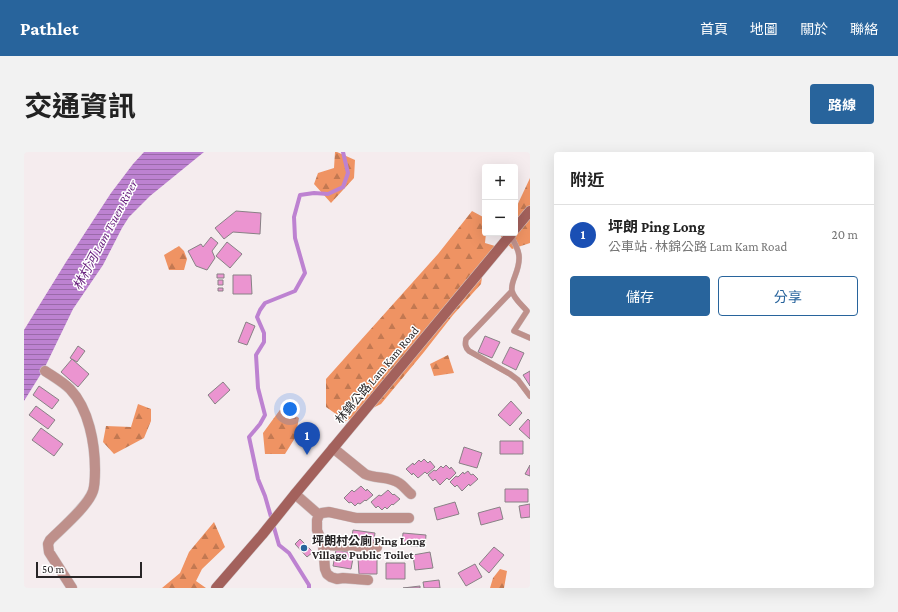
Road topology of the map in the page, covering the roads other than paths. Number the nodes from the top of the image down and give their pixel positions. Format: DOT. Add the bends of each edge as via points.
graph roads {
  1 [pos="530,211"];
  2 [pos="518,225"];
  3 [pos="509,236"];
  4 [pos="513,236"];
  5 [pos="512,291"];
  6 [pos="530,338"];
  7 [pos="45,371"];
  8 [pos="530,396"];
  9 [pos="333,448"];
  10 [pos="295,494"];
  11 [pos="411,494"];
  12 [pos="319,516"];
  13 [pos="409,518"];
  14 [pos="323,544"];
  15 [pos="377,547"];
  16 [pos="368,580"];
  17 [pos="72,588"];
  18 [pos="216,588"];
  1 -- 2 [label="main road, 林錦公路 Lam Kam Road"];
  3 -- 9 [label="main road, 林錦公路 Lam Kam Road"];
  4 -- 5 [label="lane" via="520,255"];
  5 -- 6 [label="lane" via="527,311 514,331"];
  5 -- 8 [label="lane" via="466,339 465,344 469,352 518,380"];
  7 -- 17 [label="street" via="61,381 78,399 94,447 93,492 48,544 51,556"];
  9 -- 10 [label="main road, 林錦公路 Lam Kam Road"];
  9 -- 11 [label="street" via="365,474 399,483"];
  10 -- 12 [label="street"];
  10 -- 18 [label="main road, 林錦公路 Lam Kam Road"];
  12 -- 13 [label="street" via="329,512 356,518"];
  12 -- 14 [label="street" via="317,530"];
  14 -- 15 [label="street"];
  14 -- 16 [label="street" via="327,574 337,579"];
}
